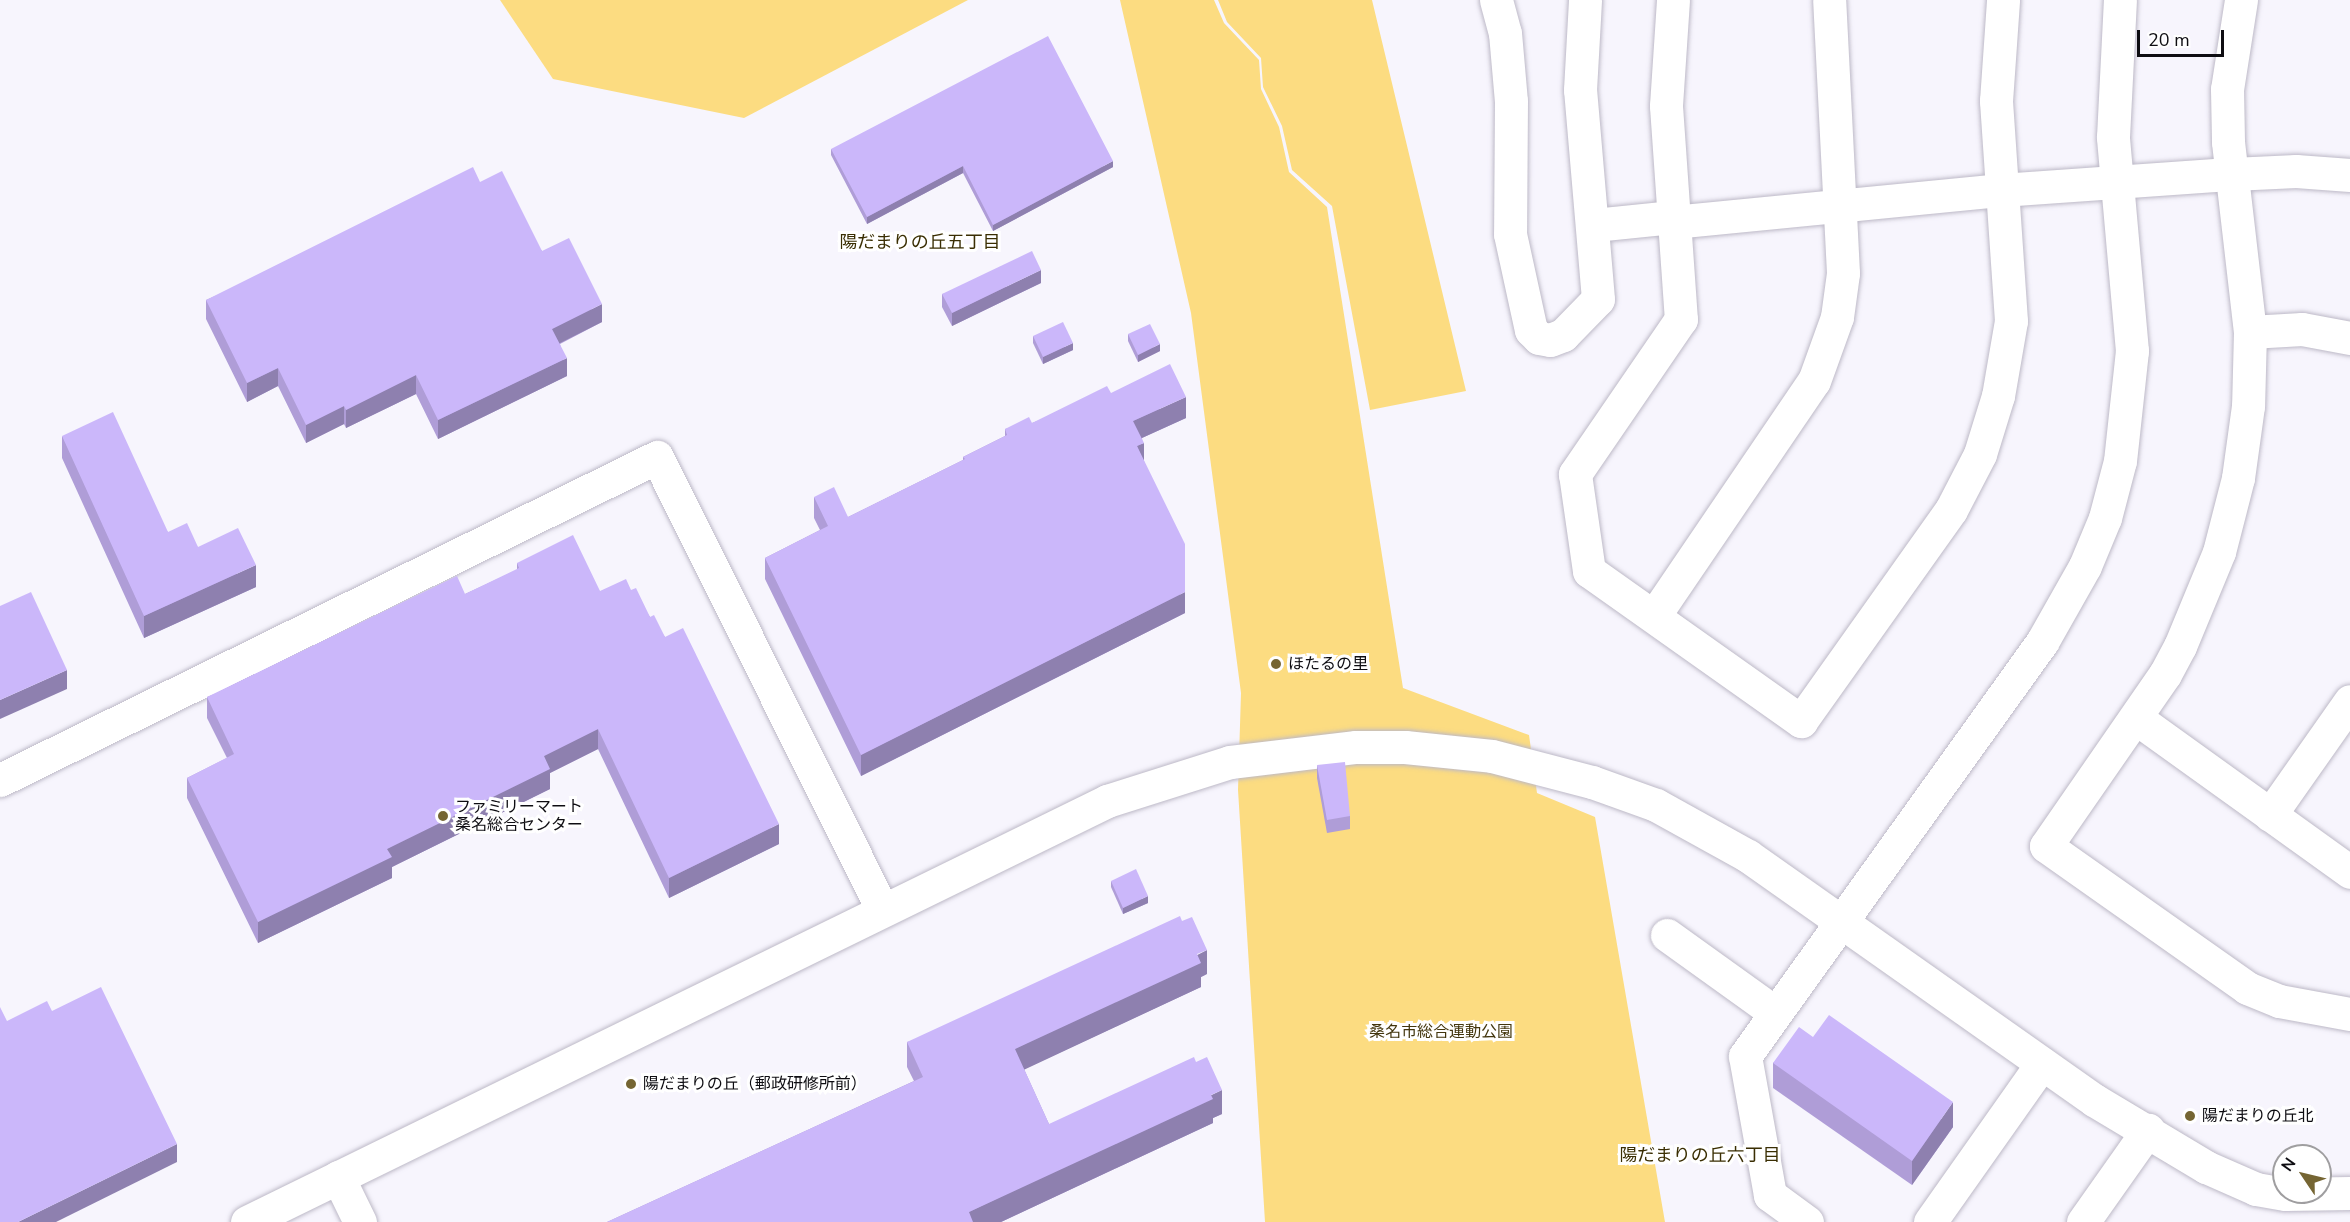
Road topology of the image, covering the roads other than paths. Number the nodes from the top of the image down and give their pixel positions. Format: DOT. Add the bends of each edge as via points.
graph roads {
  1 [pos="1496,0"];
  2 [pos="1585,0"];
  3 [pos="1672,0"];
  4 [pos="1829,0"];
  5 [pos="2003,0"];
  6 [pos="2120,0"];
  7 [pos="2241,0"];
  8 [pos="2232,174"];
  9 [pos="2350,176"];
  10 [pos="2116,184"];
  11 [pos="2001,190"];
  12 [pos="1837,205"];
  13 [pos="1673,219"];
  14 [pos="1594,225"];
  15 [pos="2250,332"];
  16 [pos="2350,338"];
  17 [pos="1654,616"];
  18 [pos="2350,701"];
  19 [pos="2136,718"];
  20 [pos="0,780"];
  21 [pos="2270,815"];
  22 [pos="2350,872"];
  23 [pos="882,909"];
  24 [pos="1843,921"];
  25 [pos="1667,935"];
  26 [pos="1774,1012"];
  27 [pos="2350,1014"];
  28 [pos="2042,1063"];
  29 [pos="2148,1130"];
  30 [pos="339,1177"];
  31 [pos="2350,1193"];
  32 [pos="2085,1221"];
  33 [pos="247,1222"];
  34 [pos="360,1222"];
  35 [pos="1808,1222"];
  36 [pos="1930,1222"];
  1 -- 14 [label="street" via="1505,33 1511,101 1510,234 1526,314 1539,338 1550,340 1563,335 1599,299"];
  2 -- 14 [label="street" via="1580,90"];
  3 -- 13 [label="street" via="1666,106"];
  4 -- 12 [label="street"];
  5 -- 11 [label="street" via="1996,101"];
  6 -- 10 [label="street" via="2112,95"];
  7 -- 8 [label="street" via="2227,88"];
  8 -- 9 [label="street" via="2296,171"];
  8 -- 10 [label="street"];
  8 -- 15 [label="street"];
  10 -- 11 [label="street"];
  10 -- 24 [label="street" via="2133,351 2122,452 2105,518 2080,576 2042,642"];
  11 -- 12 [label="street"];
  11 -- 17 [label="street" via="2011,321 1998,396 1980,454 1951,510 1801,721"];
  12 -- 13 [label="street"];
  12 -- 17 [label="street" via="1841,295 1830,342 1814,381"];
  13 -- 14 [label="street"];
  13 -- 17 [label="street" via="1681,319 1575,474 1588,571"];
  15 -- 16 [label="street" via="2302,328"];
  15 -- 19 [label="street" via="2244,443 2219,552 2180,646"];
  18 -- 21 [label="street"];
  19 -- 21 [label="street"];
  19 -- 27 [label="street" via="2046,846 2247,988 2279,1001"];
  20 -- 23 [label="street" via="657,458"];
  21 -- 22 [label="street"];
  23 -- 24 [label="street" via="1107,801 1163,781 1230,762 1299,751 1405,747 1492,756 1592,782 1656,805 1721,839"];
  23 -- 30 [label="street"];
  24 -- 26 [label="street"];
  24 -- 28 [label="street"];
  25 -- 26 [label="street"];
  26 -- 35 [label="street" via="1745,1056 1770,1196"];
  28 -- 29 [label="street" via="2094,1100"];
  28 -- 36 [label="street"];
  29 -- 31 [label="street" via="2205,1167 2256,1189 2285,1194"];
  29 -- 32 [label="street"];
  30 -- 33 [label="street"];
  30 -- 34 [label="street"];
}
